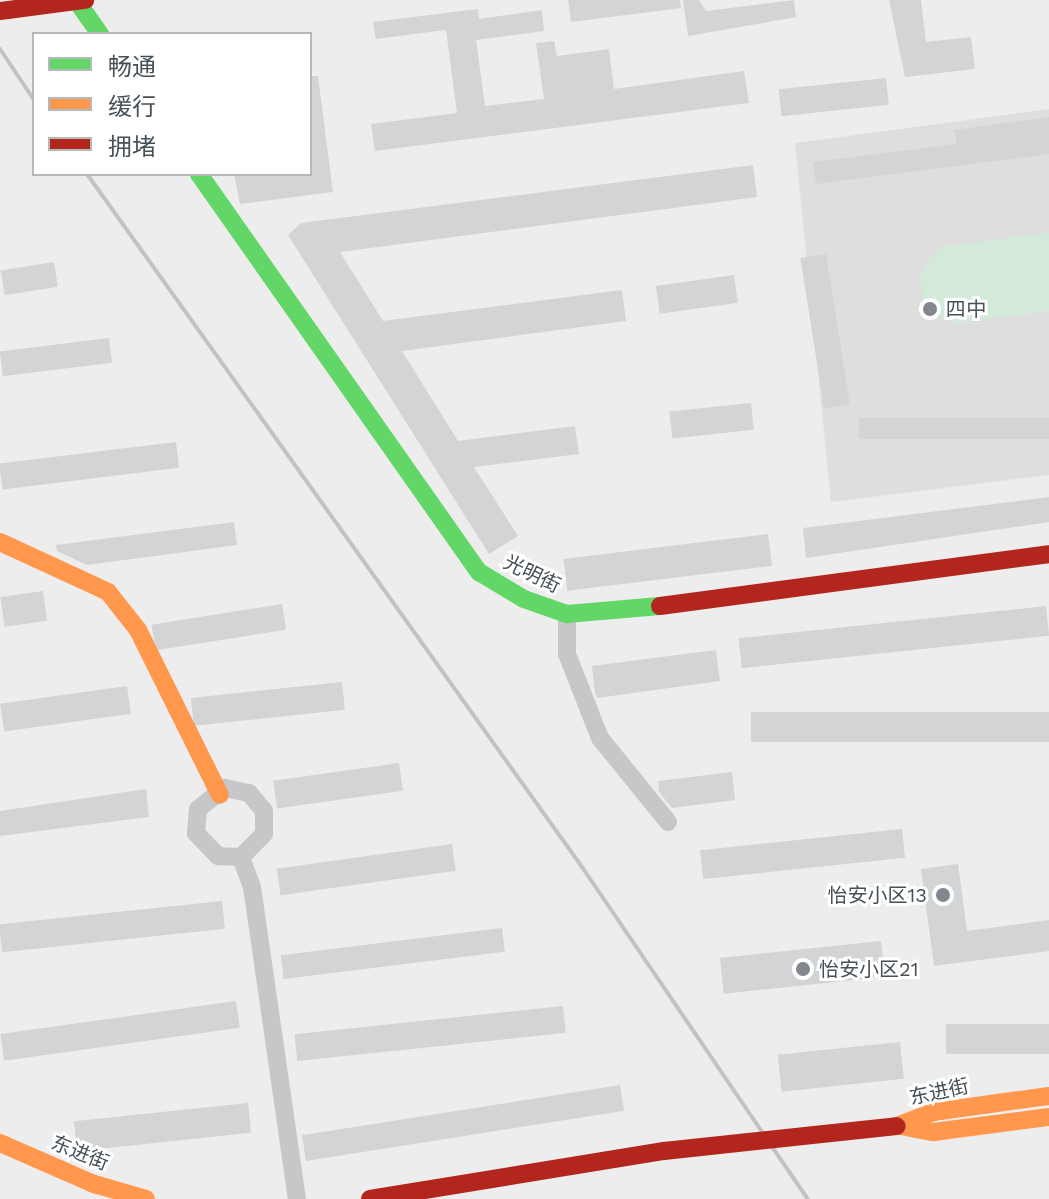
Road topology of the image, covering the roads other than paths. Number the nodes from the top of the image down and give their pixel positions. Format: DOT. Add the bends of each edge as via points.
graph roads {
  1 [pos="76,0"];
  2 [pos="85,0"];
  3 [pos="0,11"];
  4 [pos="99,32"];
  5 [pos="200,176"];
  6 [pos="0,542"];
  7 [pos="1049,554"];
  8 [pos="567,614"];
  9 [pos="220,795"];
  10 [pos="668,822"];
  11 [pos="241,857"];
  12 [pos="1049,1096"];
  13 [pos="1049,1117"];
  14 [pos="897,1126"];
  15 [pos="0,1143"];
  16 [pos="467,1192"];
  17 [pos="146,1199"];
  18 [pos="297,1199"];
  19 [pos="370,1199"];
  1 -- 2 [label="main road"];
  1 -- 3 [label="main road"];
  1 -- 4 [label="main road"];
  5 -- 8 [label="main road, 光明街" via="479,572 524,599"];
  6 -- 9 [label="main road" via="108,592 138,630"];
  7 -- 8 [label="main road, 光明街" via="611,613"];
  8 -- 10 [label="street" via="567,654 600,738"];
  9 -- 11 [label="street" via="204,799 196,833 218,856"];
  9 -- 11 [label="street" via="225,788 237,788 264,811 264,834"];
  11 -- 18 [label="street" via="252,887"];
  12 -- 14 [label="main road, 东进街" via="933,1112"];
  13 -- 14 [label="main road, 东进街" via="933,1132"];
  14 -- 16 [label="main road, bridge" via="664,1151"];
  15 -- 17 [label="main road, 东进街" via="94,1184"];
  16 -- 19 [label="main road"];
}
